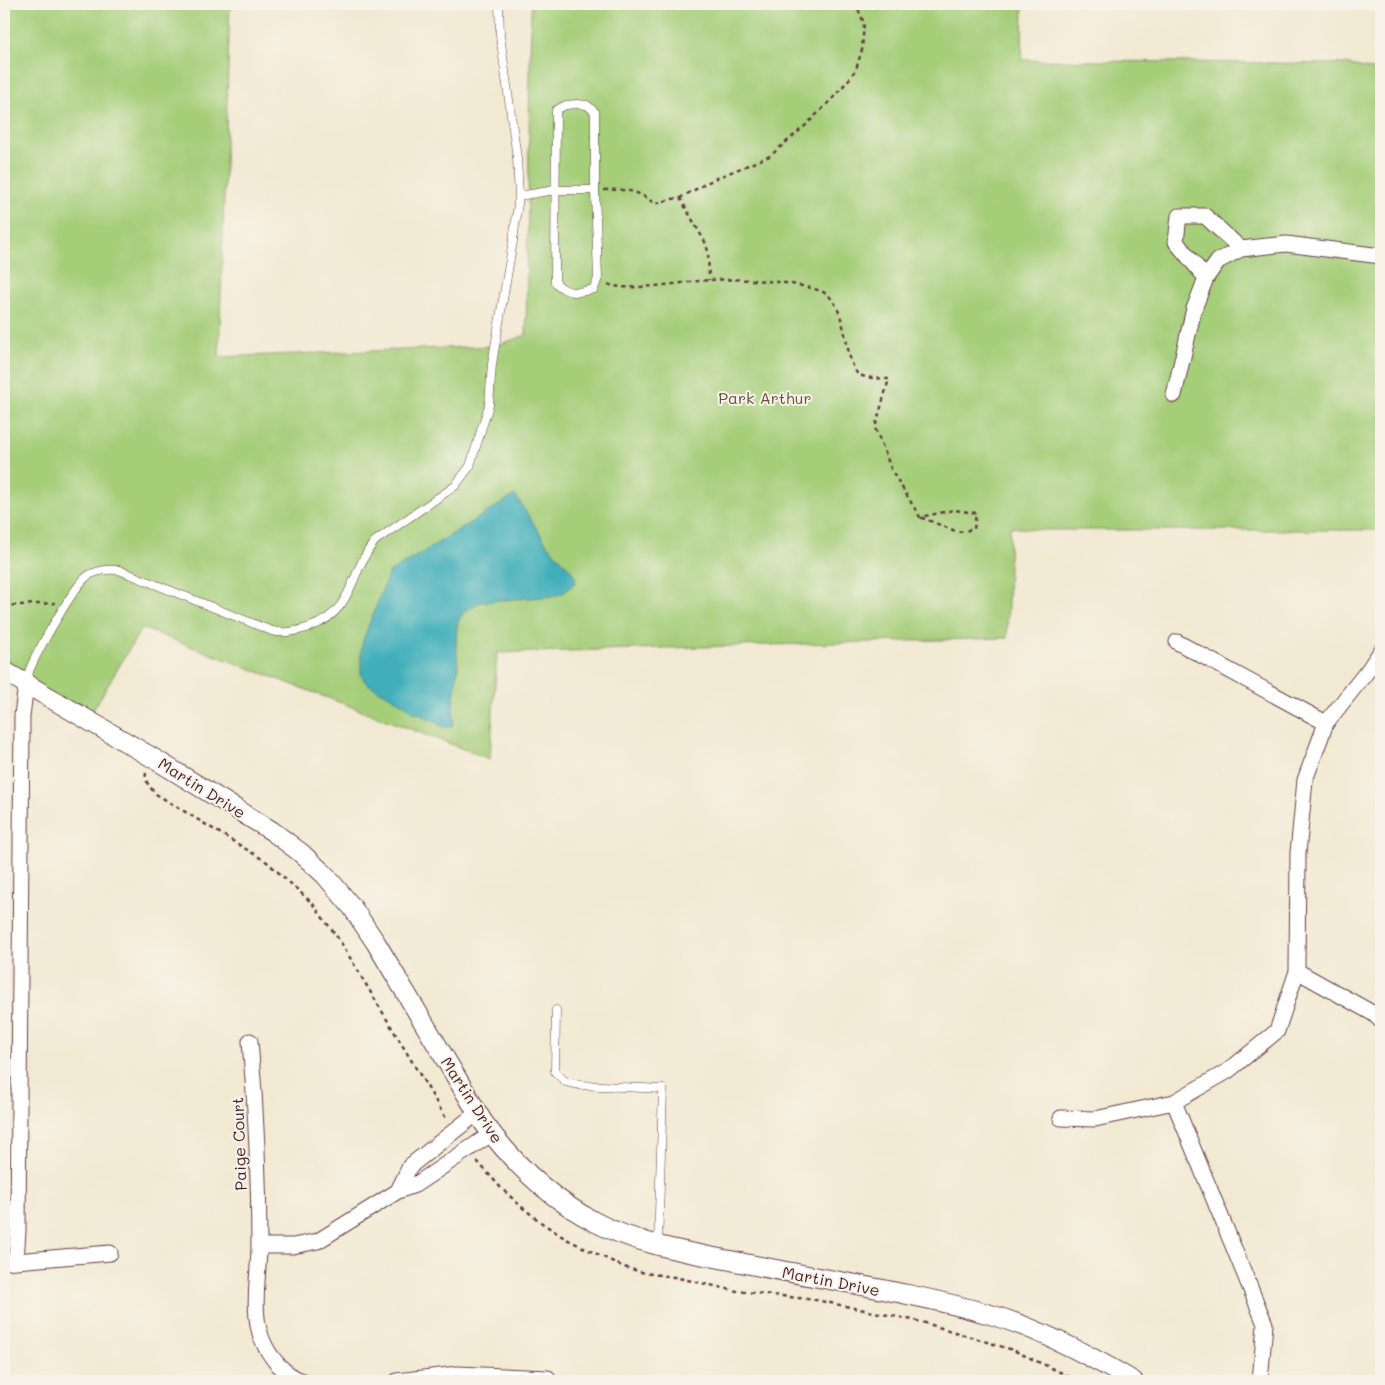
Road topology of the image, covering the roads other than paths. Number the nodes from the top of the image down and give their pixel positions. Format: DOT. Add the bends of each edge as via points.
graph roads {
  1 [pos="499,4"];
  2 [pos="555,190"];
  3 [pos="595,190"];
  4 [pos="520,196"];
  5 [pos="1241,249"];
  6 [pos="1381,256"];
  7 [pos="1206,278"];
  8 [pos="1174,395"];
  9 [pos="1178,642"];
  10 [pos="1381,651"];
  11 [pos="4,671"];
  12 [pos="26,684"];
  13 [pos="1326,723"];
  14 [pos="1297,971"];
  15 [pos="556,1010"];
  16 [pos="1381,1021"];
  17 [pos="250,1040"];
  18 [pos="1174,1102"];
  19 [pos="477,1113"];
  20 [pos="1061,1118"];
  21 [pos="491,1134"];
  22 [pos="398,1190"];
  23 [pos="658,1245"];
  24 [pos="259,1246"];
  25 [pos="110,1253"];
  26 [pos="10,1261"];
  27 [pos="548,1378"];
  28 [pos="304,1381"];
  29 [pos="397,1381"];
  30 [pos="1133,1381"];
  31 [pos="1260,1381"];
  1 -- 4 [label="lane"];
  2 -- 3 [label="lane"];
  2 -- 3 [label="lane" via="556,110 576,104 587,105 595,112"];
  2 -- 3 [label="lane" via="555,282 562,290 578,293 594,289 598,278"];
  2 -- 4 [label="lane"];
  4 -- 12 [label="lane" via="492,364 489,405 470,466 455,486 376,541 366,552 337,611 323,622 283,634 118,570 106,569 88,576 78,586 30,669"];
  5 -- 6 [label="street" via="1286,244"];
  5 -- 7 [label="street" via="1218,260"];
  5 -- 7 [label="street" via="1205,216 1180,216 1176,242"];
  7 -- 8 [label="street" via="1194,309"];
  9 -- 13 [label="street"];
  10 -- 13 [label="street"];
  11 -- 12 [label="street, Martin Drive"];
  12 -- 19 [label="street, Martin Drive" via="272,831 325,874 376,943"];
  12 -- 26 [label="street" via="22,716 18,1231"];
  13 -- 14 [label="street" via="1305,780 1298,853"];
  14 -- 16 [label="street"];
  14 -- 18 [label="street" via="1276,1031 1228,1072"];
  15 -- 23 [label="lane" via="555,1072 566,1082 663,1089"];
  17 -- 24 [label="street, Paige Court" via="258,1162"];
  18 -- 20 [label="street" via="1095,1119"];
  18 -- 31 [label="street" via="1265,1324"];
  19 -- 21 [label="street, Martin Drive"];
  19 -- 22 [label="street" via="410,1166"];
  21 -- 22 [label="street" via="415,1185"];
  21 -- 23 [label="street, Martin Drive" via="525,1172 569,1207 619,1233"];
  22 -- 24 [label="street" via="318,1241 293,1246"];
  23 -- 30 [label="street, Martin Drive" via="994,1316 1052,1338"];
  24 -- 28 [label="street, Paige Court" via="257,1316 262,1340 277,1363 294,1379"];
  25 -- 26 [label="street"];
  27 -- 29 [label="street" via="458,1374"];
}
